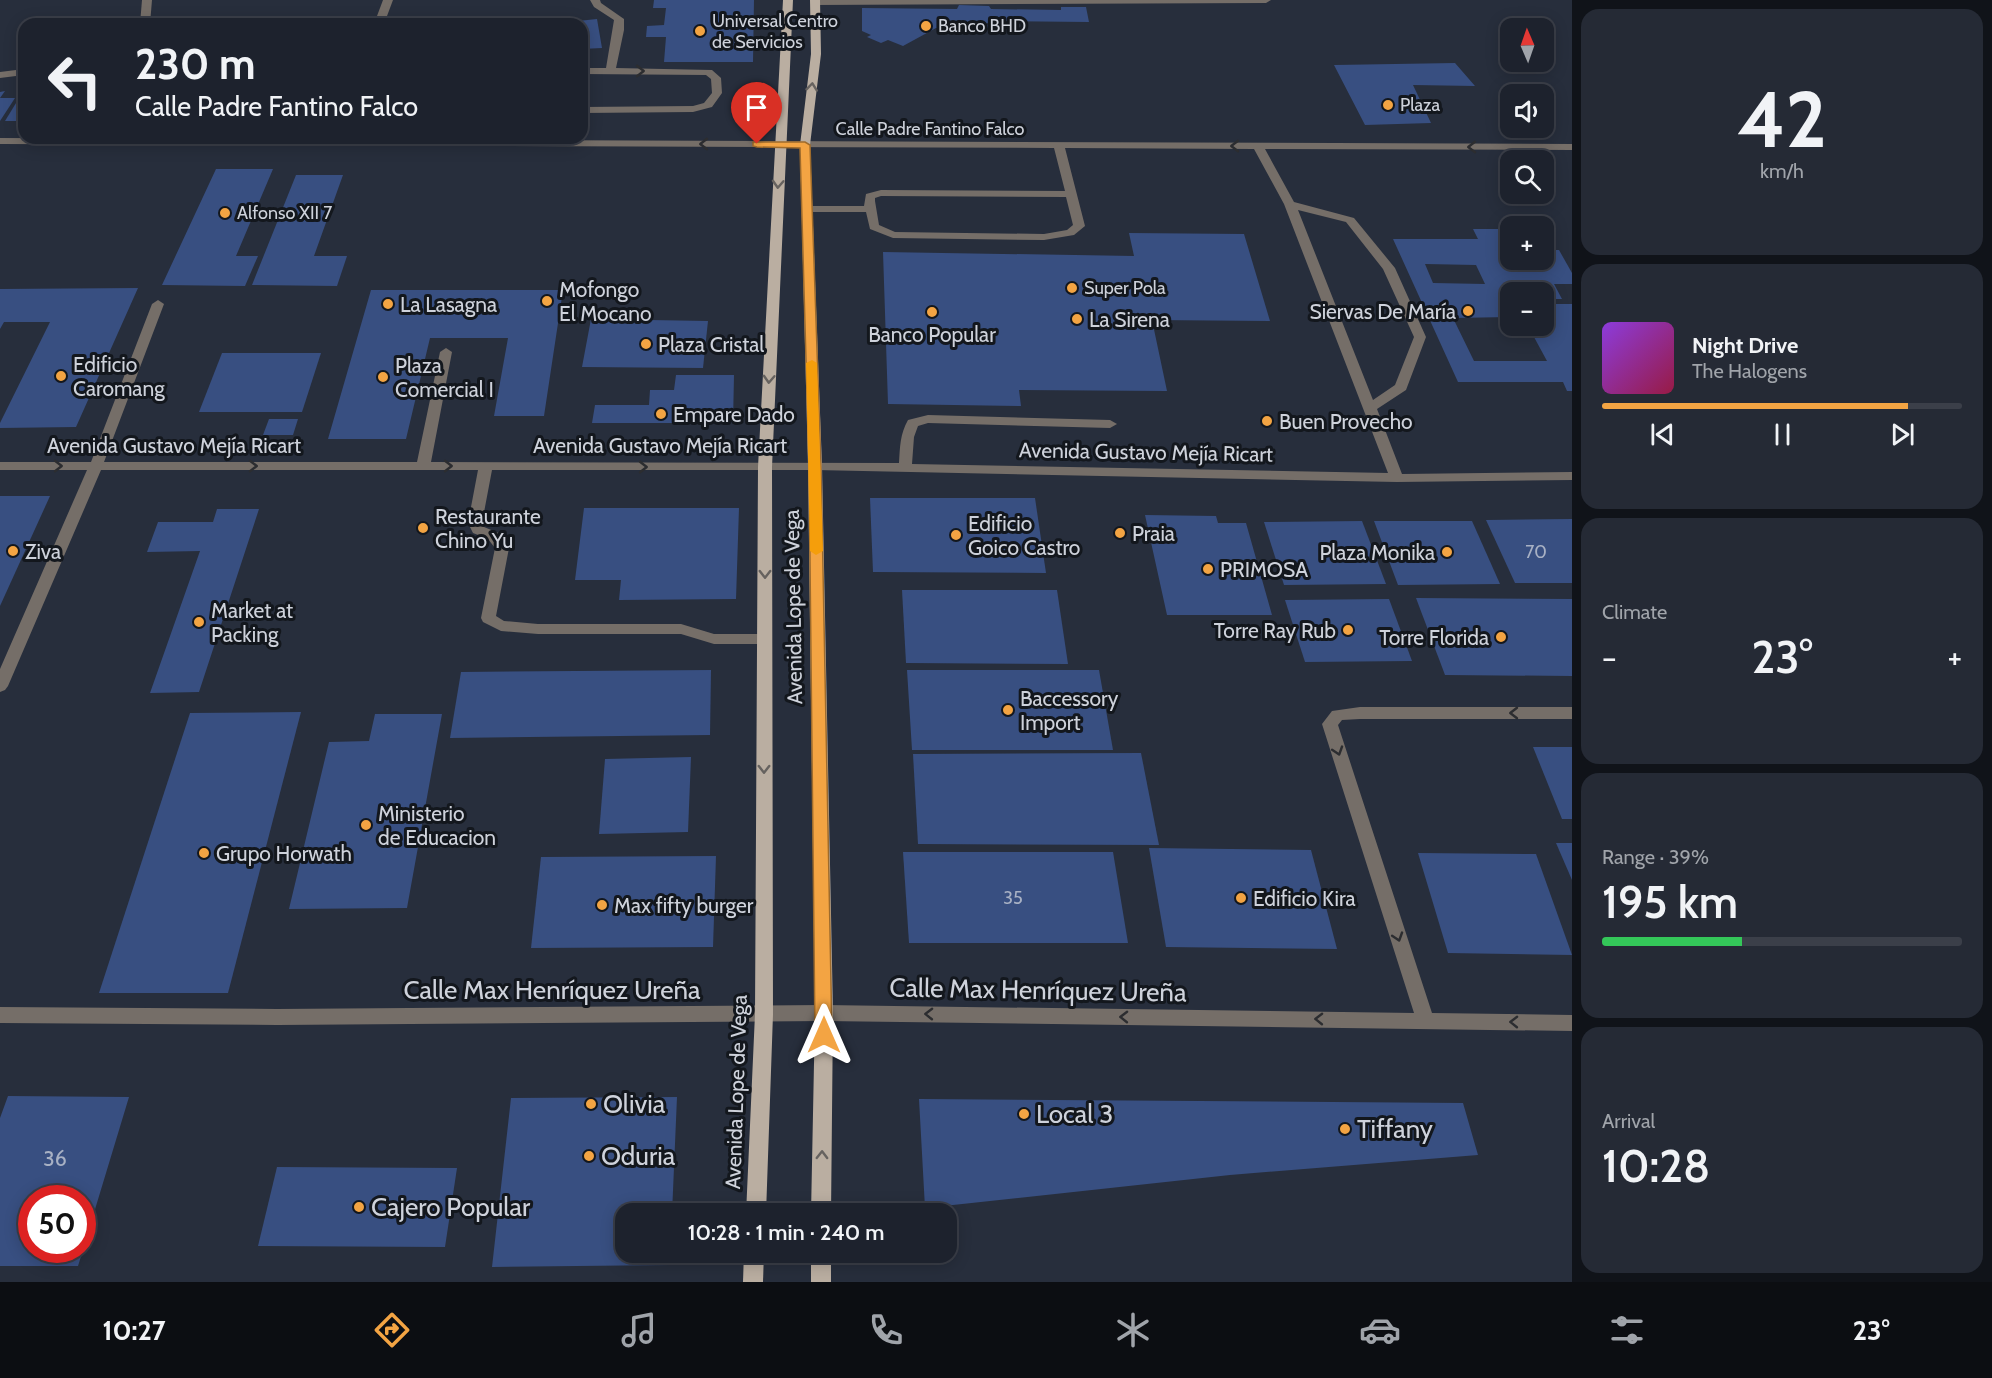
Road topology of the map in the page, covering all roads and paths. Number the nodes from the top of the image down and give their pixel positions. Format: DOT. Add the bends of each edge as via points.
graph roads {
  1 [pos="147,0"];
  2 [pos="388,0"];
  3 [pos="595,0"];
  4 [pos="788,0"];
  5 [pos="1266,0"];
  6 [pos="815,1"];
  7 [pos="146,18"];
  8 [pos="381,18"];
  9 [pos="588,71"];
  10 [pos="610,71"];
  11 [pos="18,73"];
  12 [pos="0,75"];
  13 [pos="588,110"];
  14 [pos="0,141"];
  15 [pos="18,141"];
  16 [pos="588,142"];
  17 [pos="780,144"];
  18 [pos="805,145"];
  19 [pos="1059,146"];
  20 [pos="1258,146"];
  21 [pos="1572,147"];
  22 [pos="1071,194"];
  23 [pos="1290,204"];
  24 [pos="807,209"];
  25 [pos="870,209"];
  26 [pos="158,304"];
  27 [pos="446,352"];
  28 [pos="1370,408"];
  29 [pos="1110,424"];
  30 [pos="0,466"];
  31 [pos="96,466"];
  32 [pos="423,466"];
  33 [pos="486,466"];
  34 [pos="815,466"];
  35 [pos="765,467"];
  36 [pos="905,467"];
  37 [pos="1572,476"];
  38 [pos="1397,478"];
  39 [pos="765,639"];
  40 [pos="0,686"];
  41 [pos="1572,713"];
  42 [pos="824,1013"];
  43 [pos="764,1014"];
  44 [pos="0,1015"];
  45 [pos="1425,1020"];
  46 [pos="1572,1023"];
  47 [pos="756,1203"];
  48 [pos="821,1203"];
  49 [pos="754,1263"];
  50 [pos="821,1263"];
  51 [pos="753,1282"];
  52 [pos="820,1282"];
  1 -- 7 [label="street"];
  2 -- 8 [label="street"];
  3 -- 10 [label="street" via="597,6 619,19"];
  4 -- 17 [label="main road, Avenida Lope de Vega"];
  5 -- 6 [label="street"];
  18 -- 6 [label="main road, Avenida Lope de Vega, one-way" via="816,54"];
  9 -- 10 [label="street"];
  10 -- 13 [label="street, one-way" via="708,72 716,78 717,93 708,105 693,109"];
  11 -- 12 [label="street"];
  14 -- 15 [label="street, Calle Padre Fantino Falco"];
  17 -- 16 [label="street, Calle Padre Fantino Falco, one-way"];
  17 -- 18 [label="street, Calle Padre Fantino Falco"];
  17 -- 35 [label="main road, Avenida Lope de Vega, one-way"];
  18 -- 19 [label="street, Calle Padre Fantino Falco"];
  18 -- 24 [label="main road, Avenida Lope de Vega"];
  20 -- 19 [label="street, Calle Padre Fantino Falco, one-way"];
  19 -- 22 [label="street"];
  21 -- 20 [label="street, Calle Padre Fantino Falco, one-way"];
  20 -- 23 [label="street"];
  22 -- 25 [label="street" via="880,193 870,196"];
  22 -- 25 [label="street" via="1079,226 1070,233 1044,237 893,235 874,226"];
  23 -- 28 [label="street"];
  23 -- 28 [label="street" via="1350,220 1389,268 1420,338 1401,387"];
  24 -- 25 [label="street"];
  24 -- 34 [label="main road, Avenida Lope de Vega"];
  26 -- 31 [label="street"];
  27 -- 32 [label="street"];
  28 -- 38 [label="street"];
  29 -- 36 [label="street" via="928,419 913,423 907,437"];
  30 -- 31 [label="street, Avenida Gustavo Mejía Ricart, one-way"];
  31 -- 32 [label="street, Avenida Gustavo Mejía Ricart, one-way"];
  31 -- 40 [label="street"];
  32 -- 33 [label="street, Avenida Gustavo Mejía Ricart, one-way"];
  33 -- 35 [label="street, Avenida Gustavo Mejía Ricart, one-way"];
  33 -- 39 [label="street" via="475,523 478,530 500,540 502,548 488,618 501,626 538,629 681,629 714,639"];
  34 -- 35 [label="street, Avenida Gustavo Mejía Ricart"];
  34 -- 36 [label="street, Avenida Gustavo Mejía Ricart"];
  34 -- 42 [label="main road, Avenida Lope de Vega"];
  35 -- 39 [label="main road, Avenida Lope de Vega, one-way"];
  36 -- 38 [label="street, Avenida Gustavo Mejía Ricart"];
  37 -- 38 [label="street, Avenida Gustavo Mejía Ricart"];
  39 -- 43 [label="main road, Avenida Lope de Vega, one-way"];
  41 -- 45 [label="street, one-way" via="1360,713 1338,715 1330,724"];
  42 -- 43 [label="street, Calle Max Henríquez Ureña"];
  45 -- 42 [label="street, Calle Max Henríquez Ureña, one-way"];
  48 -- 42 [label="main road, Avenida Lope de Vega, one-way"];
  43 -- 44 [label="street, Calle Max Henríquez Ureña"];
  43 -- 47 [label="main road, Avenida Lope de Vega"];
  46 -- 45 [label="street, Calle Max Henríquez Ureña, one-way"];
  49 -- 51 [label="main road"];
  50 -- 52 [label="main road"];
}
